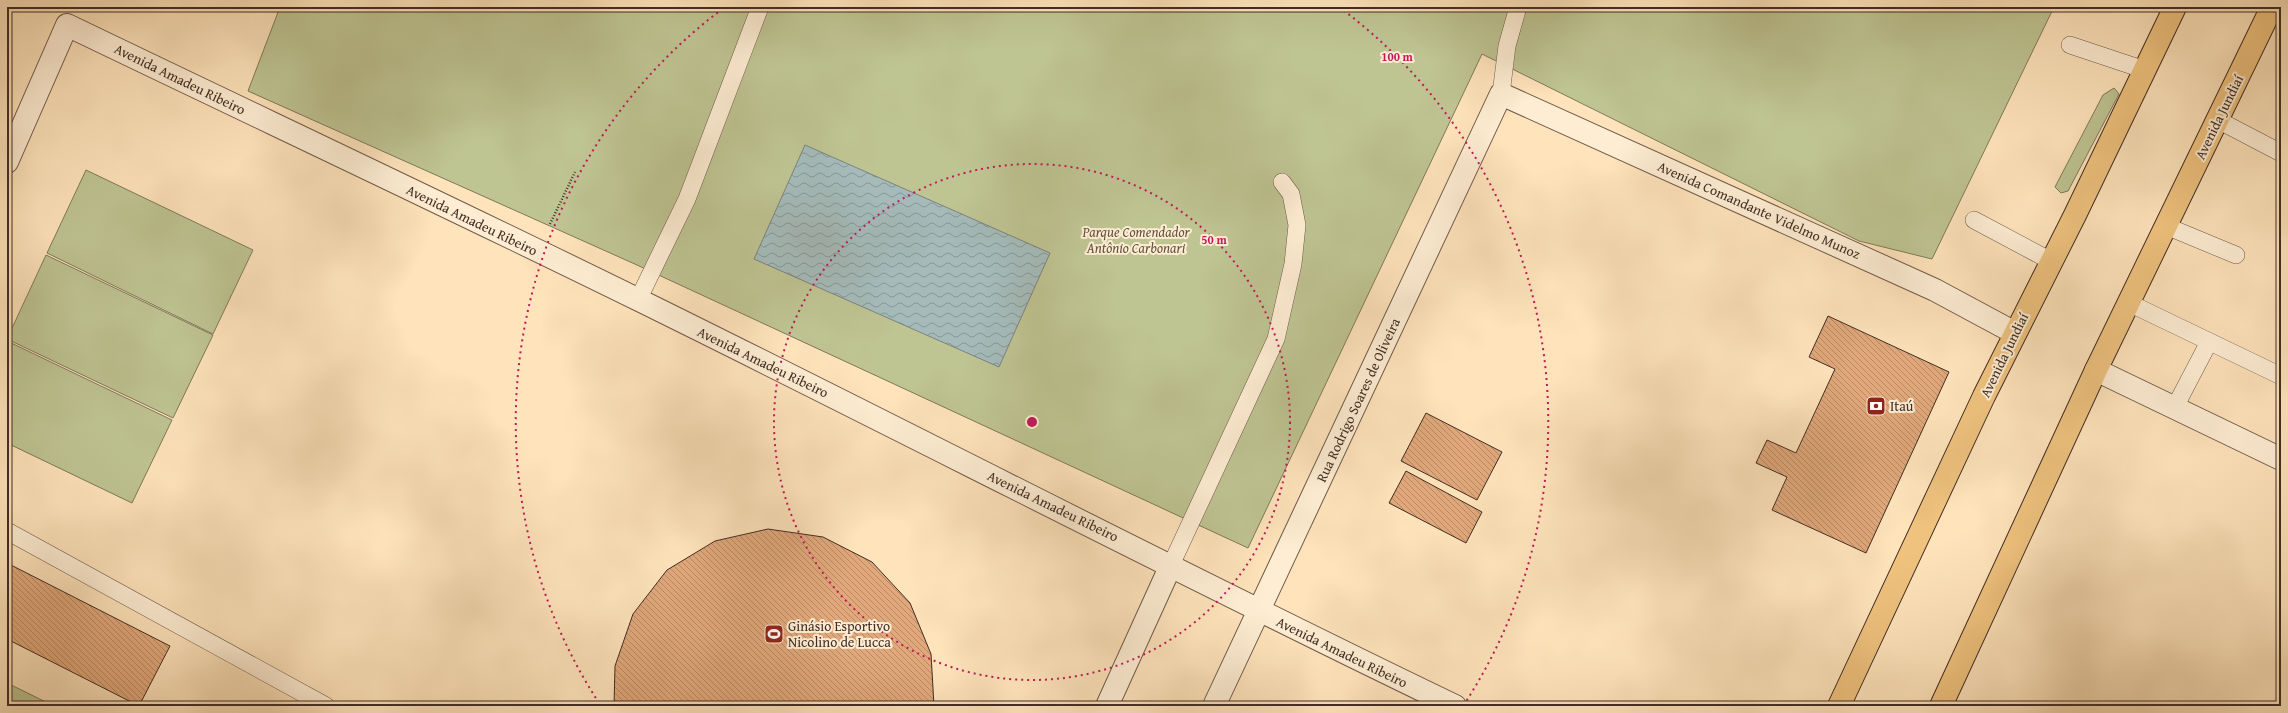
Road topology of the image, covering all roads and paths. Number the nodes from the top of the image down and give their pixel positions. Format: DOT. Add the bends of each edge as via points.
graph roads {
  1 [pos="760,7"];
  2 [pos="1518,7"];
  3 [pos="2175,7"];
  4 [pos="2272,7"];
  5 [pos="2070,45"];
  6 [pos="2145,70"];
  7 [pos="1501,94"];
  8 [pos="2218,120"];
  9 [pos="2281,153"];
  10 [pos="7,162"];
  11 [pos="575,172"];
  12 [pos="1282,182"];
  13 [pos="1974,220"];
  14 [pos="2166,226"];
  15 [pos="537,251"];
  16 [pos="2236,256"];
  17 [pos="2052,261"];
  18 [pos="638,300"];
  19 [pos="2129,303"];
  20 [pos="2015,333"];
  21 [pos="2209,342"];
  22 [pos="2096,370"];
  23 [pos="2281,376"];
  24 [pos="2175,407"];
  25 [pos="2281,458"];
  26 [pos="7,532"];
  27 [pos="1171,565"];
  28 [pos="1259,612"];
  29 [pos="326,706"];
  30 [pos="1107,706"];
  31 [pos="1214,706"];
  32 [pos="1455,706"];
  33 [pos="1838,706"];
  34 [pos="1941,706"];
  1 -- 18 [label="lane" via="687,199"];
  2 -- 7 [label="lane" via="1507,46"];
  3 -- 6 [label="main road, Avenida Jundiaí"];
  4 -- 8 [label="main road, Avenida Jundiaí"];
  5 -- 6 [label="lane"];
  6 -- 17 [label="main road, Avenida Jundiaí"];
  7 -- 20 [label="street, Avenida Comandante Videlmo Munoz" via="1935,290"];
  7 -- 28 [label="street, Rua Rodrigo Soares de Oliveira"];
  8 -- 9 [label="lane"];
  8 -- 14 [label="main road, Avenida Jundiaí"];
  10 -- 15 [label="street, Avenida Amadeu Ribeiro" via="67,25"];
  11 -- 15 [label="path"];
  12 -- 27 [label="lane" via="1291,194 1298,225 1293,264 1276,339"];
  13 -- 17 [label="lane"];
  14 -- 16 [label="lane"];
  14 -- 19 [label="main road, Avenida Jundiaí"];
  15 -- 18 [label="street, Avenida Amadeu Ribeiro"];
  17 -- 20 [label="main road, Avenida Jundiaí"];
  18 -- 27 [label="street, Avenida Amadeu Ribeiro"];
  19 -- 21 [label="lane"];
  19 -- 22 [label="main road, Avenida Jundiaí"];
  20 -- 33 [label="main road, Avenida Jundiaí"];
  21 -- 23 [label="lane"];
  21 -- 24 [label="lane"];
  22 -- 24 [label="street"];
  22 -- 34 [label="main road, Avenida Jundiaí"];
  24 -- 25 [label="street"];
  26 -- 29 [label="lane"];
  27 -- 28 [label="street, Avenida Amadeu Ribeiro"];
  27 -- 30 [label="street"];
  28 -- 31 [label="street, Rua Rodrigo Soares de Oliveira"];
  28 -- 32 [label="street, Avenida Amadeu Ribeiro"];
}
